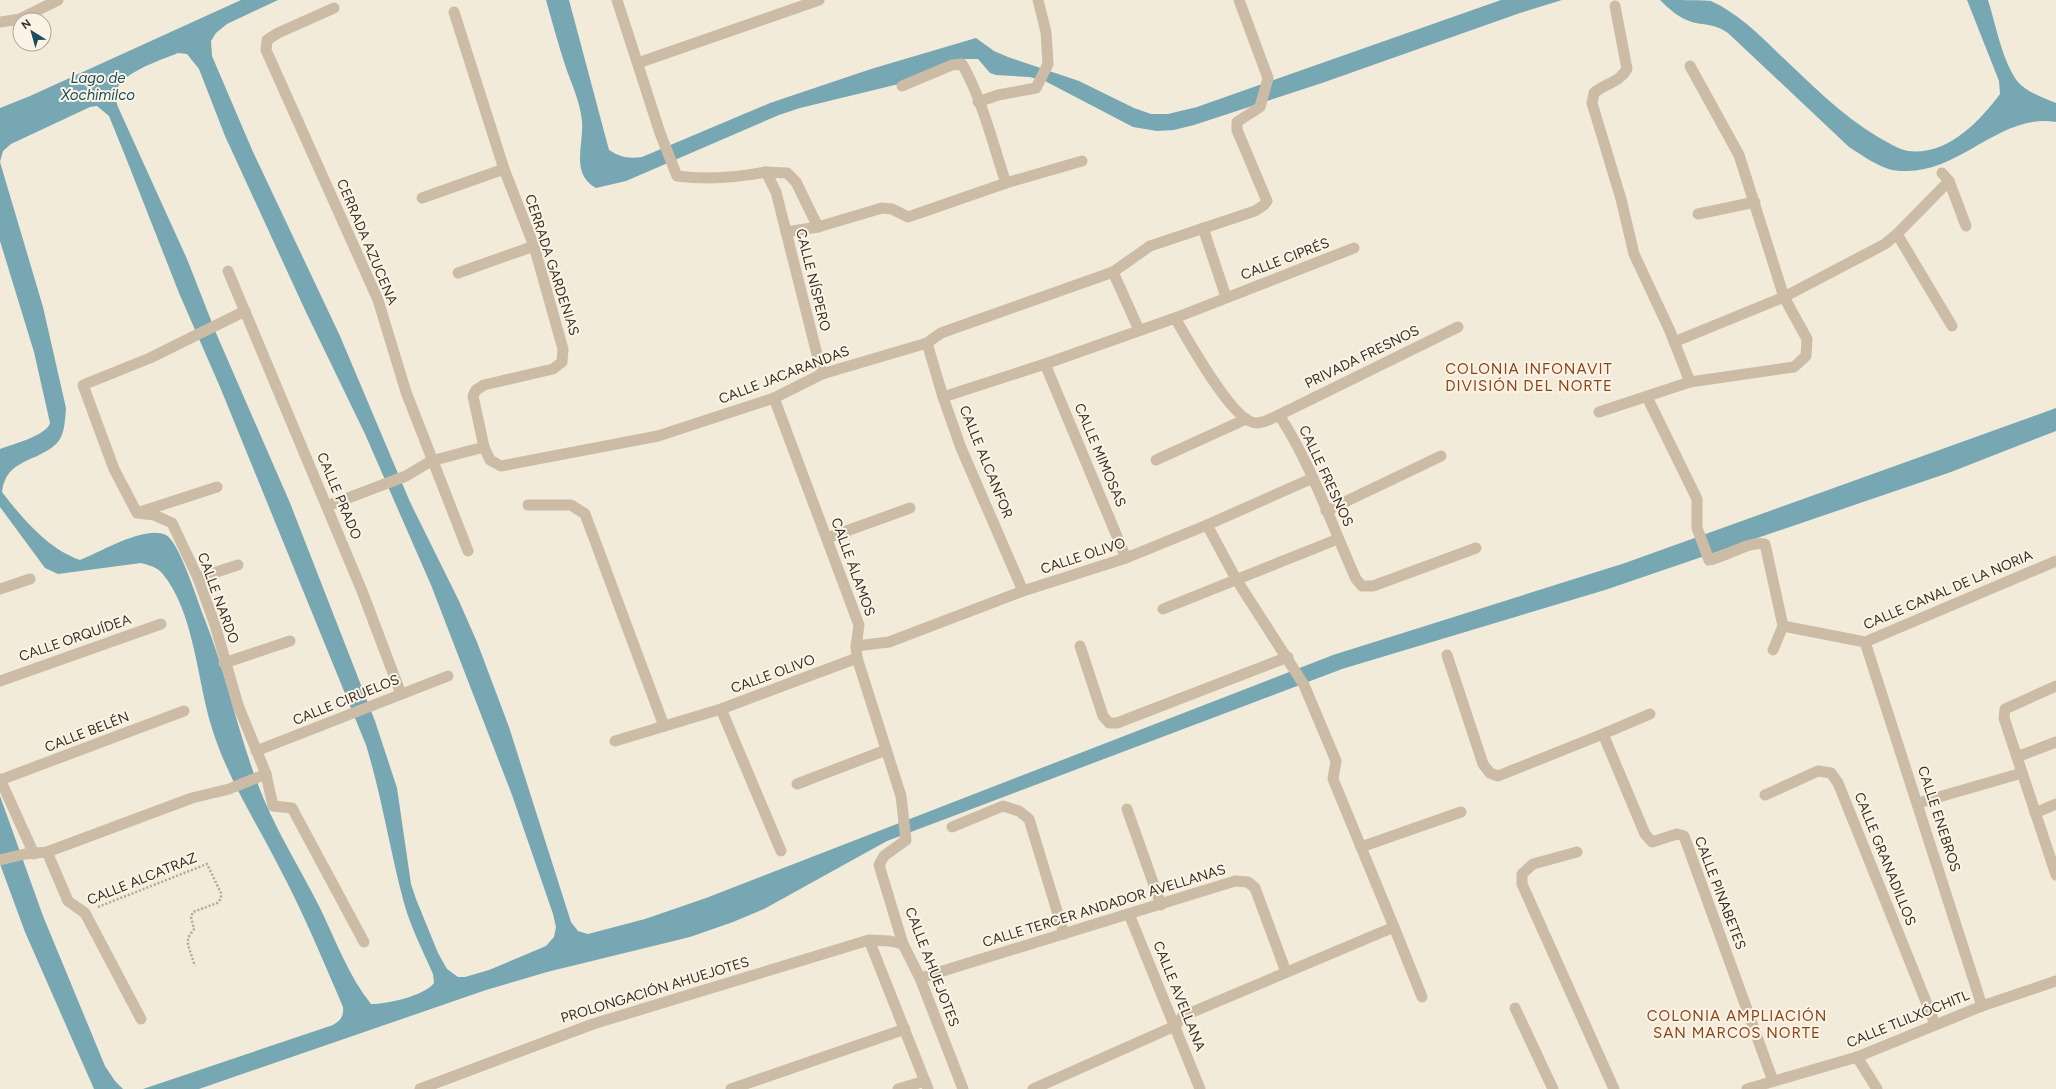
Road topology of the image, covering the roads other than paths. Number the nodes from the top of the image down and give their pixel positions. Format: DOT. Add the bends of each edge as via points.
graph roads {
  1 [pos="58,0"];
  2 [pos="617,0"];
  3 [pos="819,0"];
  4 [pos="1038,0"];
  5 [pos="1240,0"];
  6 [pos="1615,6"];
  7 [pos="334,8"];
  8 [pos="454,12"];
  9 [pos="1,22"];
  10 [pos="638,63"];
  11 [pos="1690,66"];
  12 [pos="902,86"];
  13 [pos="978,102"];
  14 [pos="1082,161"];
  15 [pos="504,168"];
  16 [pos="766,172"];
  17 [pos="1006,183"];
  18 [pos="422,198"];
  19 [pos="1755,202"];
  20 [pos="1698,214"];
  21 [pos="1966,226"];
  22 [pos="818,227"];
  23 [pos="1203,228"];
  24 [pos="786,232"];
  25 [pos="1897,234"];
  26 [pos="534,246"];
  27 [pos="1354,248"];
  28 [pos="228,271"];
  29 [pos="1113,272"];
  30 [pos="458,273"];
  31 [pos="1226,297"];
  32 [pos="1784,297"];
  33 [pos="245,311"];
  34 [pos="1175,318"];
  35 [pos="1952,326"];
  36 [pos="1458,327"];
  37 [pos="1139,330"];
  38 [pos="1674,342"];
  39 [pos="927,343"];
  40 [pos="1045,364"];
  41 [pos="822,374"];
  42 [pos="1690,382"];
  43 [pos="943,397"];
  44 [pos="1647,397"];
  45 [pos="774,398"];
  46 [pos="1599,412"];
  47 [pos="1279,415"];
  48 [pos="1246,419"];
  49 [pos="484,448"];
  50 [pos="1441,456"];
  51 [pos="1156,460"];
  52 [pos="431,461"];
  53 [pos="1314,478"];
  54 [pos="217,487"];
  55 [pos="528,505"];
  56 [pos="327,506"];
  57 [pos="910,508"];
  58 [pos="1326,511"];
  59 [pos="137,513"];
  60 [pos="1207,526"];
  61 [pos="827,538"];
  62 [pos="1338,539"];
  63 [pos="1476,548"];
  64 [pos="468,551"];
  65 [pos="1126,558"];
  66 [pos="2056,561"];
  67 [pos="238,565"];
  68 [pos="198,578"];
  69 [pos="30,579"];
  70 [pos="1236,579"];
  71 [pos="0,588"];
  72 [pos="1023,590"];
  73 [pos="1163,609"];
  74 [pos="161,624"];
  75 [pos="1783,626"];
  76 [pos="290,641"];
  77 [pos="1865,642"];
  78 [pos="856,646"];
  79 [pos="1080,646"];
  80 [pos="1773,650"];
  81 [pos="1447,655"];
  82 [pos="857,658"];
  83 [pos="1290,660"];
  84 [pos="224,663"];
  85 [pos="448,676"];
  86 [pos="0,681"];
  87 [pos="2056,686"];
  88 [pos="402,694"];
  89 [pos="722,709"];
  90 [pos="184,711"];
  91 [pos="1650,714"];
  92 [pos="664,726"];
  93 [pos="1603,734"];
  94 [pos="615,741"];
  95 [pos="2056,742"];
  96 [pos="886,750"];
  97 [pos="256,751"];
  98 [pos="2017,757"];
  99 [pos="2022,773"];
  100 [pos="263,776"];
  101 [pos="0,780"];
  102 [pos="797,784"];
  103 [pos="1765,794"];
  104 [pos="901,796"];
  105 [pos="1918,804"];
  106 [pos="2056,804"];
  107 [pos="1127,809"];
  108 [pos="1461,812"];
  109 [pos="2036,813"];
  110 [pos="952,827"];
  111 [pos="1361,847"];
  112 [pos="781,851"];
  113 [pos="47,852"];
  114 [pos="1576,852"];
  115 [pos="29,854"];
  116 [pos="0,860"];
  117 [pos="2056,876"];
  118 [pos="1161,905"];
  119 [pos="1129,914"];
  120 [pos="1394,927"];
  121 [pos="1064,934"];
  122 [pos="869,940"];
  123 [pos="364,942"];
  124 [pos="904,944"];
  125 [pos="1286,972"];
  126 [pos="920,978"];
  127 [pos="2056,981"];
  128 [pos="1422,998"];
  129 [pos="1982,1006"];
  130 [pos="1515,1008"];
  131 [pos="141,1019"];
  132 [pos="1935,1024"];
  133 [pos="1175,1026"];
  134 [pos="905,1029"];
  135 [pos="1857,1057"];
  136 [pos="1772,1081"];
  137 [pos="926,1085"];
  138 [pos="420,1089"];
  139 [pos="731,1089"];
  140 [pos="898,1089"];
  141 [pos="963,1089"];
  142 [pos="1033,1089"];
  143 [pos="1200,1089"];
  144 [pos="1553,1089"];
  145 [pos="1614,1089"];
  146 [pos="1747,1089"];
  147 [pos="1877,1089"];
  1 -- 9 [label="street" via="20,19"];
  2 -- 10 [label="street"];
  3 -- 10 [label="street"];
  4 -- 13 [label="street" via="1046,32 1048,64 1036,88 998,95"];
  5 -- 23 [label="street" via="1268,78 1260,107 1237,122 1237,130 1267,201 1255,211"];
  6 -- 38 [label="street" via="1627,69 1622,77 1600,87 1594,93 1592,103 1634,254"];
  7 -- 52 [label="street, CERRADA AZUCENA" via="278,33 267,40 266,50 378,300 406,392"];
  8 -- 15 [label="street, CERRADA GARDENIAS"];
  10 -- 16 [label="street" via="660,133 677,176 701,179 736,178"];
  11 -- 19 [label="street" via="1739,155"];
  12 -- 13 [label="street" via="952,65 962,64"];
  13 -- 17 [label="street"];
  14 -- 17 [label="street"];
  15 -- 18 [label="street"];
  15 -- 26 [label="street, CERRADA GARDENIAS"];
  16 -- 22 [label="street" via="787,173 796,182"];
  16 -- 24 [label="street, CALLE NÍSPERO" via="776,192"];
  17 -- 22 [label="street" via="908,217 892,209 882,208"];
  19 -- 20 [label="street"];
  19 -- 32 [label="street"];
  21 -- 25 [label="street" via="1945,177"];
  22 -- 24 [label="street"];
  23 -- 29 [label="street, CALLE JACARANDAS" via="1150,246"];
  23 -- 31 [label="street"];
  24 -- 41 [label="street, CALLE NÍSPERO"];
  25 -- 32 [label="street" via="1885,244"];
  25 -- 35 [label="street"];
  26 -- 30 [label="street"];
  26 -- 49 [label="street, CERRADA GARDENIAS" via="563,350 562,362 553,369 484,385 476,390 473,396"];
  27 -- 31 [label="street, CALLE CIPRÉS"];
  28 -- 33 [label="street, CALLE PRADO"];
  29 -- 37 [label="street"];
  29 -- 39 [label="street, CALLE JACARANDAS" via="940,333"];
  31 -- 34 [label="street, CALLE CIPRÉS"];
  32 -- 38 [label="street"];
  32 -- 42 [label="street" via="1807,339 1806,356 1794,367"];
  33 -- 56 [label="street, CALLE PRADO"];
  33 -- 59 [label="street" via="150,358 83,385 114,468"];
  34 -- 37 [label="street, CALLE CIPRÉS"];
  34 -- 48 [label="street" via="1210,377"];
  36 -- 47 [label="street, PRIVADA FRESNOS"];
  37 -- 40 [label="street"];
  38 -- 42 [label="street"];
  39 -- 41 [label="street, CALLE JACARANDAS"];
  39 -- 43 [label="street, CALLE ALCANFOR"];
  40 -- 43 [label="street"];
  40 -- 65 [label="street, CALLE MIMOSAS"];
  41 -- 45 [label="street, CALLE JACARANDAS"];
  42 -- 44 [label="street"];
  43 -- 72 [label="street, CALLE ALCANFOR" via="961,448"];
  44 -- 46 [label="street"];
  44 -- 75 [label="street" via="1697,499 1697,528 1710,560 1758,542 1765,544"];
  45 -- 49 [label="street, CALLE JACARANDAS" via="658,436 518,464 501,466 490,460"];
  45 -- 61 [label="street, CALLE ÁLAMOS"];
  47 -- 48 [label="street" via="1268,421 1255,423"];
  47 -- 53 [label="street, CALLE FRESNOS" via="1293,435"];
  48 -- 51 [label="street"];
  49 -- 52 [label="street"];
  50 -- 58 [label="street"];
  52 -- 56 [label="street" via="406,476"];
  52 -- 64 [label="street, CERRADA AZUCENA"];
  53 -- 58 [label="street, CALLE FRESNOS"];
  53 -- 60 [label="street, CALLE OLIVO"];
  54 -- 59 [label="street"];
  55 -- 92 [label="street" via="571,505 585,514"];
  56 -- 88 [label="street, CALLE PRADO"];
  57 -- 61 [label="street"];
  58 -- 62 [label="street, CALLE FRESNOS"];
  59 -- 68 [label="street, CALLE NARDO" via="154,515 172,523"];
  60 -- 65 [label="street, CALLE OLIVO"];
  60 -- 70 [label="street"];
  61 -- 78 [label="street, CALLE ÁLAMOS" via="859,625"];
  62 -- 63 [label="street, CALLE FRESNOS" via="1356,579 1362,586 1373,586"];
  62 -- 70 [label="street"];
  65 -- 72 [label="street, CALLE OLIVO"];
  66 -- 77 [label="street, CALLE CANAL DE LA NORIA"];
  67 -- 68 [label="street"];
  68 -- 84 [label="street, CALLE NARDO" via="215,625"];
  69 -- 71 [label="street"];
  70 -- 73 [label="street"];
  70 -- 83 [label="street"];
  72 -- 78 [label="street, CALLE OLIVO" via="889,642"];
  74 -- 86 [label="street, CALLE ORQUÍDEA"];
  75 -- 77 [label="street, CALLE CANAL DE LA NORIA"];
  75 -- 80 [label="street"];
  76 -- 84 [label="street"];
  77 -- 105 [label="street, CALLE ENEBROS"];
  78 -- 82 [label="street, CALLE ÁLAMOS"];
  79 -- 83 [label="street" via="1103,716 1109,723 1117,723"];
  81 -- 93 [label="street" via="1483,764 1490,773 1498,776"];
  82 -- 89 [label="street, CALLE OLIVO"];
  82 -- 96 [label="street, CALLE ÁLAMOS"];
  83 -- 111 [label="street" via="1304,685 1336,761 1333,779"];
  84 -- 97 [label="street, CALLE NARDO"];
  85 -- 88 [label="street, CALLE CIRUELOS"];
  87 -- 98 [label="street" via="2005,709 2004,718"];
  88 -- 97 [label="street, CALLE CIRUELOS"];
  89 -- 92 [label="street, CALLE OLIVO"];
  89 -- 112 [label="street"];
  90 -- 101 [label="street, CALLE BELÉN"];
  91 -- 93 [label="street"];
  92 -- 94 [label="street"];
  93 -- 136 [label="street, CALLE PINABETES" via="1645,834 1652,842 1677,834 1684,836"];
  95 -- 98 [label="street"];
  96 -- 102 [label="street"];
  96 -- 104 [label="street, CALLE ÁLAMOS"];
  97 -- 100 [label="street, CALLE NARDO"];
  98 -- 99 [label="street"];
  99 -- 105 [label="street"];
  99 -- 109 [label="street"];
  100 -- 113 [label="street" via="229,789 192,798"];
  100 -- 123 [label="street, CALLE NARDO" via="273,806 292,808"];
  101 -- 115 [label="street"];
  103 -- 132 [label="street, CALLE GRANADILLOS" via="1818,771 1831,773 1838,783"];
  104 -- 124 [label="street, CALLE AHUEJOTES" via="906,840 884,856 879,866"];
  105 -- 129 [label="street, CALLE ENEBROS"];
  106 -- 109 [label="street"];
  107 -- 118 [label="street"];
  108 -- 111 [label="street"];
  109 -- 117 [label="street"];
  110 -- 121 [label="street" via="1003,806 1019,811 1029,819"];
  111 -- 120 [label="street"];
  113 -- 115 [label="street"];
  113 -- 131 [label="street" via="68,901 85,913"];
  114 -- 145 [label="street" via="1533,864 1522,874 1522,884"];
  115 -- 116 [label="street"];
  118 -- 119 [label="street, CALLE TERCER ANDADOR AVELLANAS"];
  118 -- 125 [label="street, CALLE TERCER ANDADOR AVELLANAS" via="1235,881 1248,882 1255,888"];
  119 -- 121 [label="street, CALLE TERCER ANDADOR AVELLANAS"];
  119 -- 133 [label="street, CALLE AVELLANA"];
  120 -- 125 [label="street"];
  120 -- 128 [label="street"];
  121 -- 126 [label="street, CALLE TERCER ANDADOR AVELLANAS"];
  122 -- 124 [label="street, PROLONGACIÓN AHUEJOTES"];
  122 -- 134 [label="street"];
  122 -- 138 [label="street, PROLONGACIÓN AHUEJOTES" via="593,1024"];
  124 -- 126 [label="street, CALLE AHUEJOTES"];
  125 -- 133 [label="street" via="1183,1016"];
  126 -- 141 [label="street, CALLE AHUEJOTES"];
  127 -- 129 [label="street, CALLE TLILXÓCHITL"];
  129 -- 132 [label="street, CALLE TLILXÓCHITL"];
  130 -- 144 [label="street"];
  132 -- 135 [label="street, CALLE TLILXÓCHITL"];
  133 -- 142 [label="street"];
  133 -- 143 [label="street, CALLE AVELLANA"];
  134 -- 137 [label="street"];
  134 -- 139 [label="street"];
  135 -- 136 [label="street, CALLE TLILXÓCHITL"];
  135 -- 147 [label="street"];
  136 -- 146 [label="street, CALLE TLILXÓCHITL"];
  137 -- 140 [label="street"];
}
